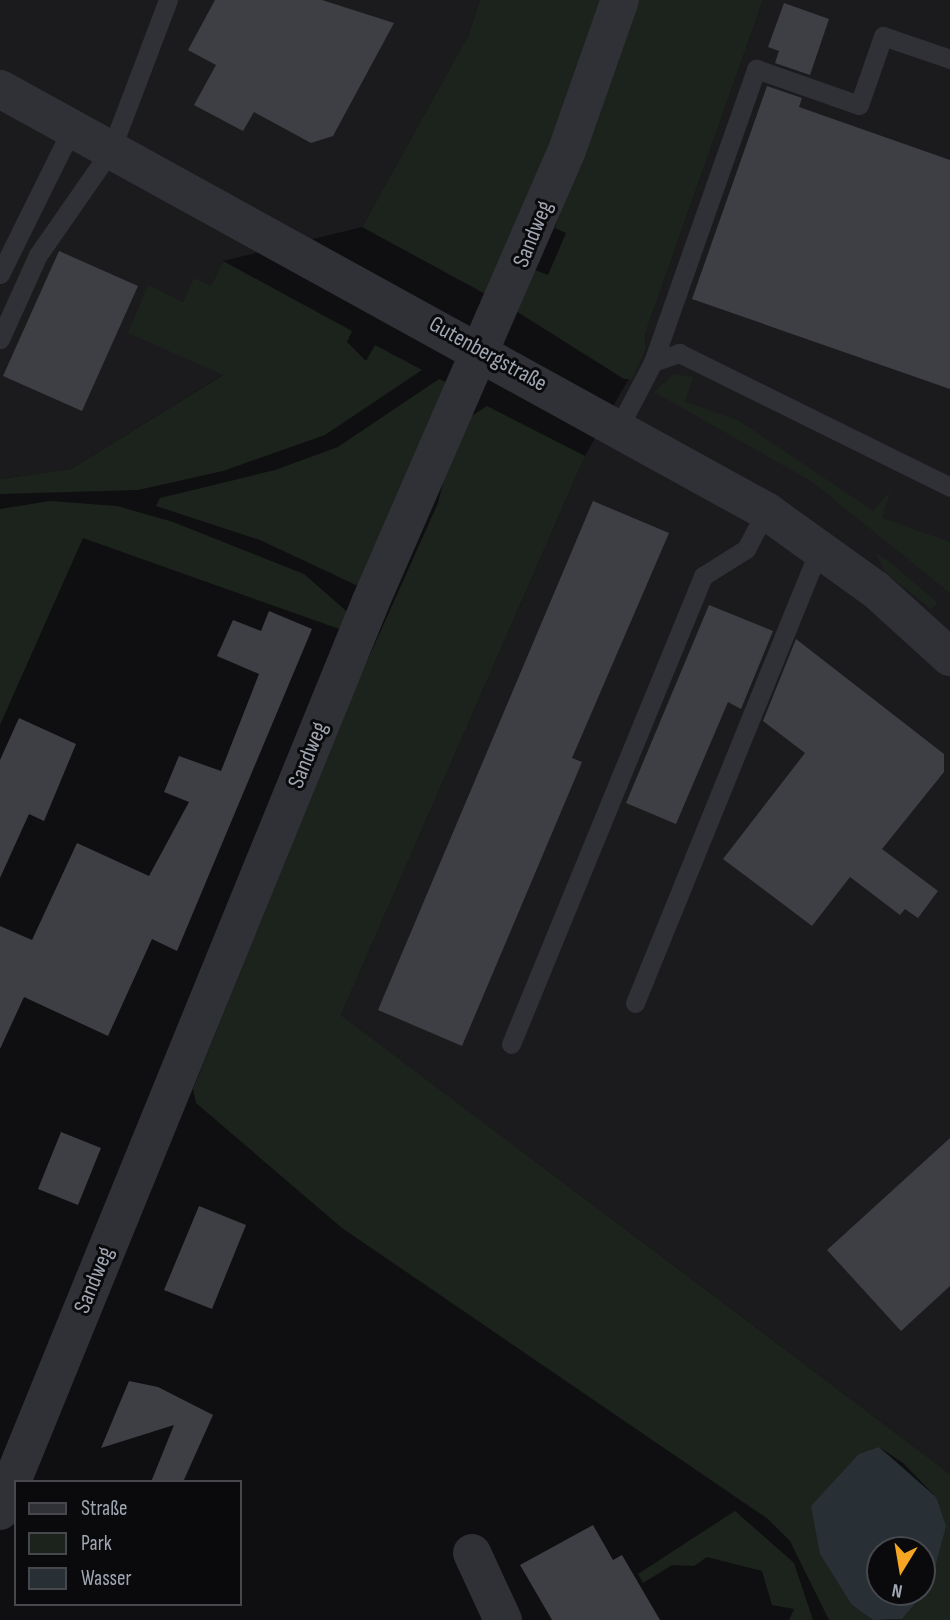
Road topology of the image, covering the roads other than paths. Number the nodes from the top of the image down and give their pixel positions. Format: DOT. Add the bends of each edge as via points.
graph roads {
  1 [pos="168,0"];
  2 [pos="620,0"];
  3 [pos="950,60"];
  4 [pos="0,89"];
  5 [pos="72,128"];
  6 [pos="111,150"];
  7 [pos="0,274"];
  8 [pos="0,339"];
  9 [pos="484,352"];
  10 [pos="653,362"];
  11 [pos="619,427"];
  12 [pos="950,487"];
  13 [pos="766,510"];
  14 [pos="821,546"];
  15 [pos="950,657"];
  16 [pos="635,1003"];
  17 [pos="511,1044"];
  18 [pos="0,1511"];
  19 [pos="472,1553"];
  20 [pos="503,1620"];
  1 -- 6 [label="lane"];
  2 -- 9 [label="street, Sandweg" via="566,153"];
  3 -- 10 [label="lane" via="883,36 859,105 757,69"];
  4 -- 5 [label="street, Gutenbergstraße"];
  5 -- 6 [label="street, Gutenbergstraße"];
  5 -- 7 [label="lane"];
  6 -- 8 [label="lane" via="38,256"];
  6 -- 9 [label="street, Gutenbergstraße"];
  9 -- 11 [label="street, Gutenbergstraße"];
  9 -- 18 [label="street, Sandweg" via="371,601"];
  10 -- 11 [label="lane"];
  10 -- 12 [label="lane" via="679,353 713,367"];
  11 -- 13 [label="street, Gutenbergstraße"];
  13 -- 14 [label="street, Gutenbergstraße"];
  13 -- 17 [label="lane" via="746,549 703,576"];
  14 -- 15 [label="street, Gutenbergstraße"];
  14 -- 16 [label="lane"];
  19 -- 20 [label="street"];
}
